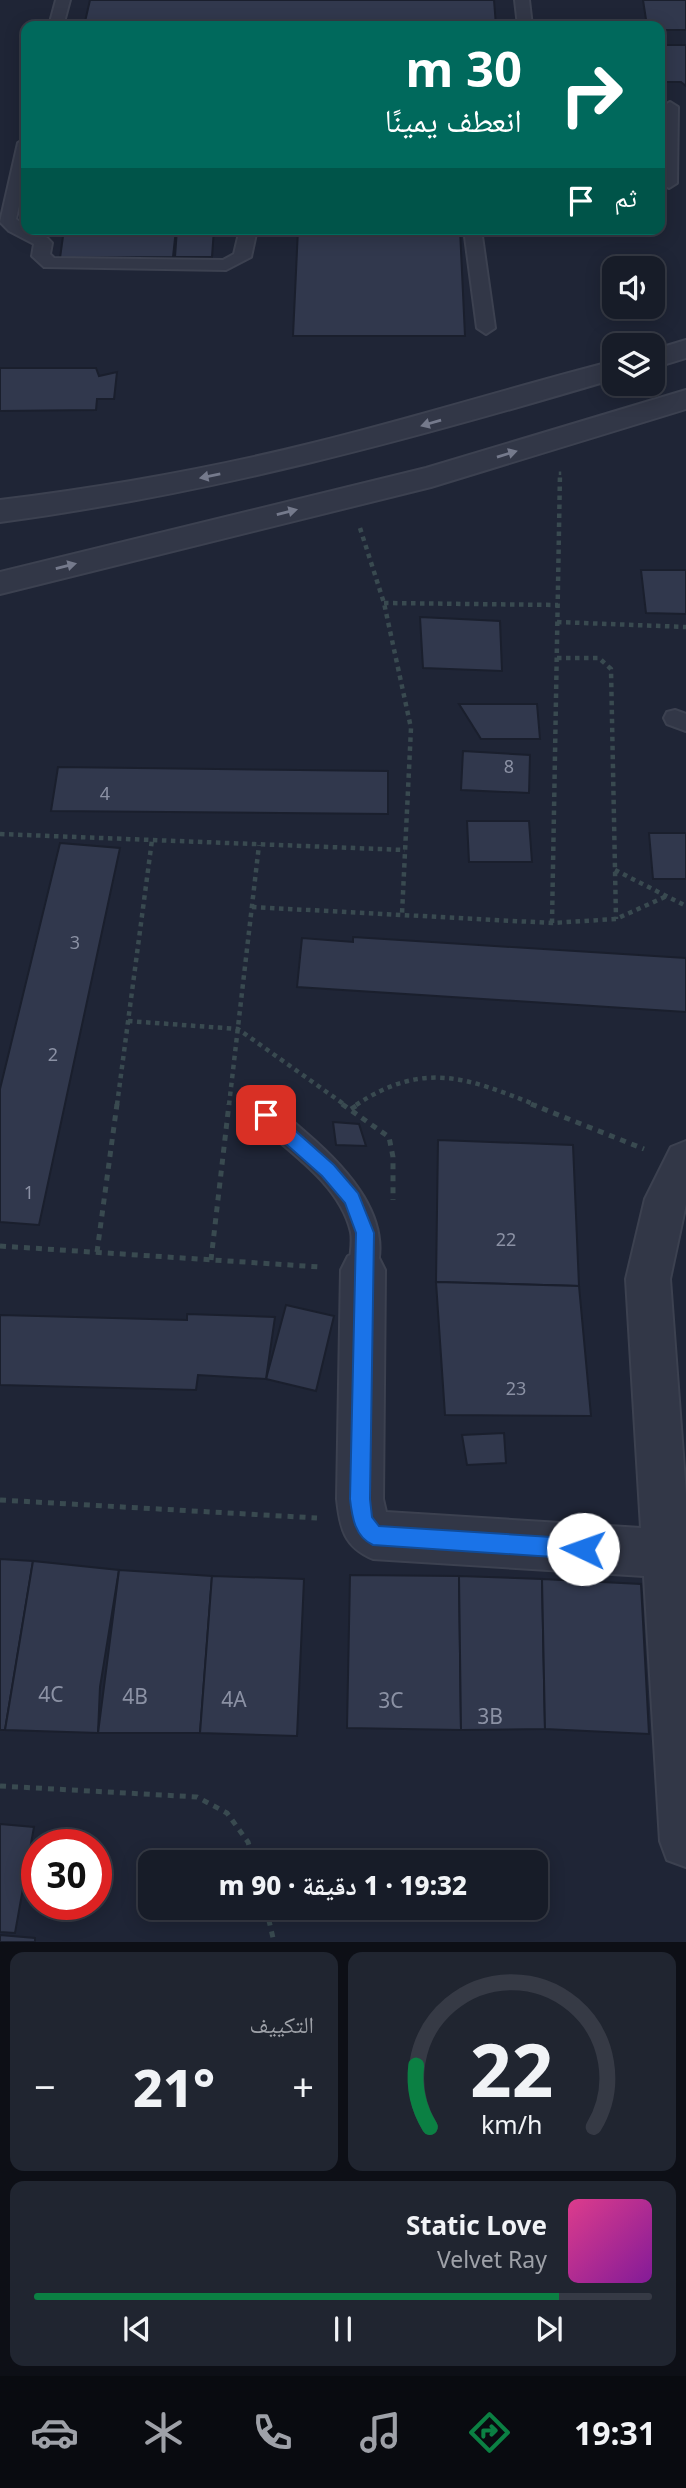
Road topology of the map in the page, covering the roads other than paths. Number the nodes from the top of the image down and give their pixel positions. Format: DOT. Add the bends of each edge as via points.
graph roads {
  1 [pos="63,0"];
  2 [pos="522,0"];
  3 [pos="57,21"];
  4 [pos="524,21"];
  5 [pos="672,107"];
  6 [pos="668,183"];
  7 [pos="21,184"];
  8 [pos="18,208"];
  9 [pos="21,230"];
  10 [pos="32,235"];
  11 [pos="248,235"];
  12 [pos="472,235"];
  13 [pos="486,328"];
  14 [pos="686,349"];
  15 [pos="665,355"];
  16 [pos="602,374"];
  17 [pos="686,399"];
  18 [pos="0,511"];
  19 [pos="0,583"];
  20 [pos="266,1115"];
  21 [pos="685,1163"];
  22 [pos="363,1270"];
  23 [pos="666,1554"];
  24 [pos="686,1841"];
  1 -- 3 [label="lane"];
  2 -- 4 [label="lane"];
  5 -- 6 [label="lane"];
  7 -- 8 [label="lane"];
  8 -- 9 [label="lane" via="8,220"];
  10 -- 11 [label="lane" via="43,243 44,260 57,265 226,265 242,257"];
  12 -- 13 [label="lane"];
  14 -- 15 [label="street"];
  16 -- 18 [label="street, one-way" via="398,433 263,466"];
  19 -- 17 [label="street, one-way" via="431,477"];
  20 -- 22 [label="lane" via="328,1170 352,1199 365,1233"];
  21 -- 23 [label="street" via="666,1199 648,1279"];
  22 -- 23 [label="street" via="360,1499 363,1520 373,1535"];
  23 -- 24 [label="street"];
}
